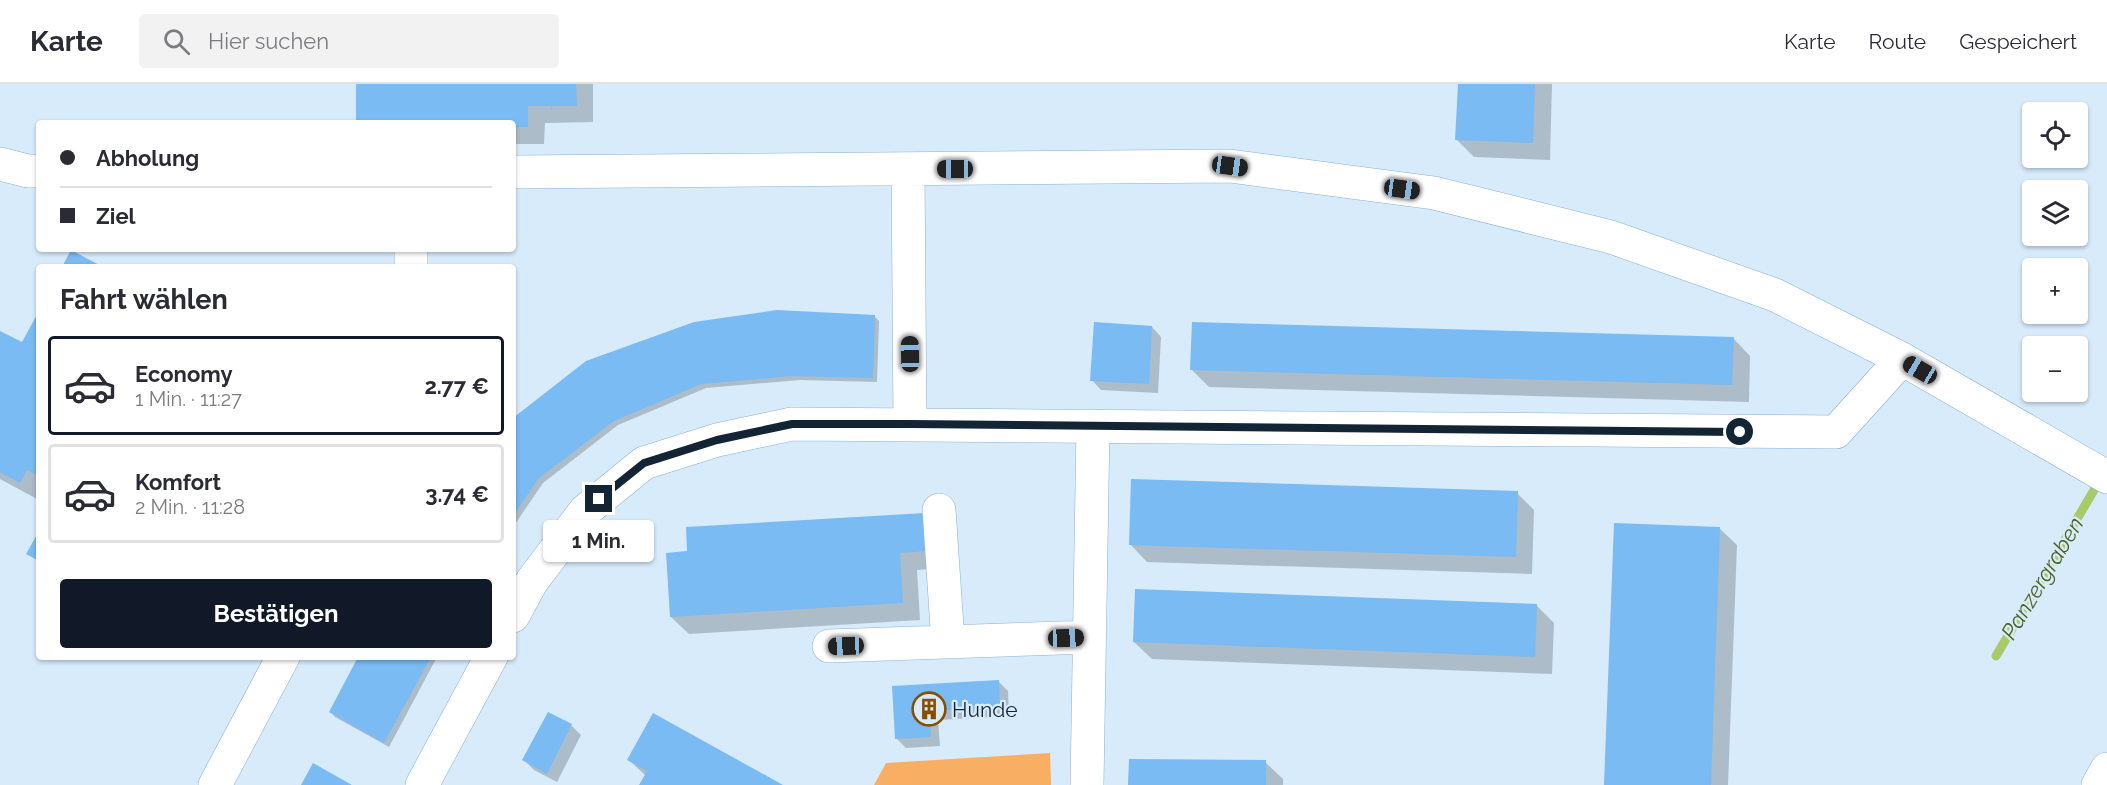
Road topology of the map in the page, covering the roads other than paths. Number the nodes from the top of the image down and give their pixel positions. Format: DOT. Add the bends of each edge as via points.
graph roads {
  1 [pos="0,164"];
  2 [pos="908,169"];
  3 [pos="36,171"];
  4 [pos="516,172"];
  5 [pos="1902,360"];
  6 [pos="910,424"];
  7 [pos="1093,427"];
  8 [pos="2096,470"];
  9 [pos="939,510"];
  10 [pos="516,610"];
  11 [pos="1089,637"];
  12 [pos="948,642"];
  13 [pos="829,646"];
  14 [pos="281,660"];
  15 [pos="489,660"];
  16 [pos="2107,769"];
  17 [pos="215,785"];
  18 [pos="423,785"];
  19 [pos="1087,785"];
  20 [pos="2098,785"];
  1 -- 3 [label="street"];
  2 -- 4 [label="street"];
  2 -- 5 [label="street" via="1230,166 1434,193 1611,237 1774,296"];
  2 -- 6 [label="street"];
  5 -- 7 [label="street" via="1836,432"];
  5 -- 8 [label="street"];
  6 -- 7 [label="street"];
  6 -- 10 [label="street" via="792,424 717,440 644,463 585,511 532,581"];
  7 -- 11 [label="street"];
  9 -- 12 [label="street"];
  11 -- 12 [label="street"];
  11 -- 19 [label="street"];
  12 -- 13 [label="street"];
  14 -- 17 [label="street"];
  15 -- 18 [label="street"];
  16 -- 20 [label="street"];
}
